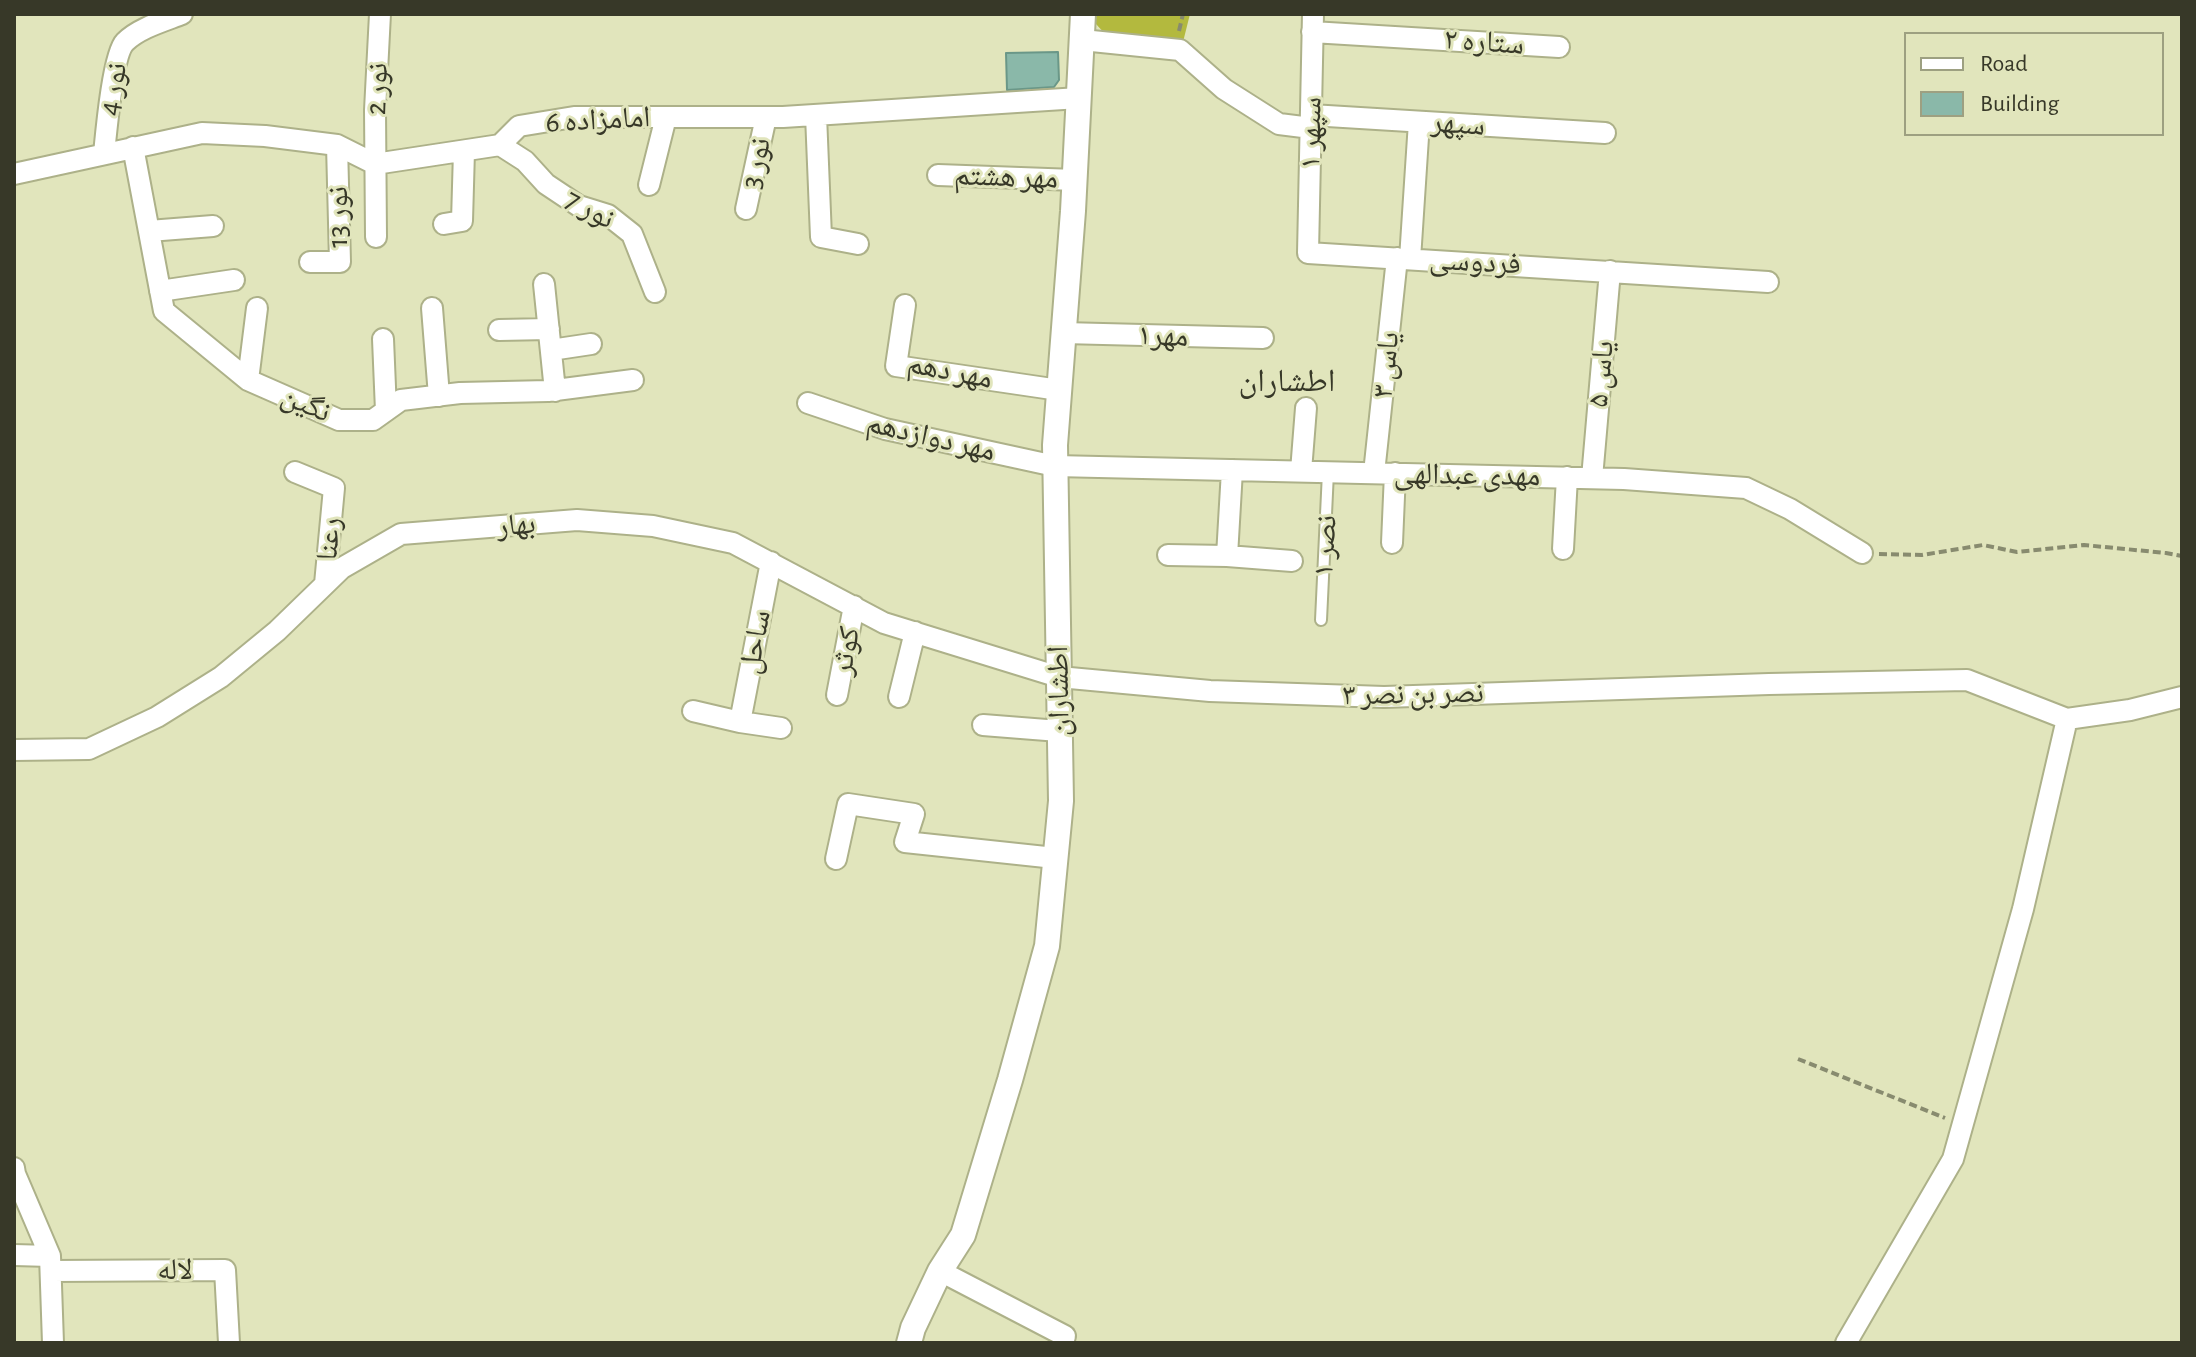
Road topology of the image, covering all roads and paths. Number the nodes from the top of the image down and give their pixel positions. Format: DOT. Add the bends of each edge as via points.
graph roads {
  1 [pos="182,14"];
  2 [pos="380,14"];
  3 [pos="1083,14"];
  4 [pos="1313,23"];
  5 [pos="1082,40"];
  6 [pos="1559,47"];
  7 [pos="1079,98"];
  8 [pos="816,115"];
  9 [pos="666,117"];
  10 [pos="766,117"];
  11 [pos="1311,122"];
  12 [pos="1419,122"];
  13 [pos="1605,133"];
  14 [pos="337,145"];
  15 [pos="500,145"];
  16 [pos="133,147"];
  17 [pos="464,151"];
  18 [pos="104,154"];
  19 [pos="375,164"];
  20 [pos="14,174"];
  21 [pos="938,175"];
  22 [pos="1075,180"];
  23 [pos="649,185"];
  24 [pos="746,209"];
  25 [pos="444,224"];
  26 [pos="213,226"];
  27 [pos="149,231"];
  28 [pos="376,237"];
  29 [pos="858,244"];
  30 [pos="1308,253"];
  31 [pos="1404,258"];
  32 [pos="310,262"];
  33 [pos="1610,271"];
  34 [pos="234,280"];
  35 [pos="1768,282"];
  36 [pos="544,284"];
  37 [pos="160,291"];
  38 [pos="655,292"];
  39 [pos="905,305"];
  40 [pos="257,308"];
  41 [pos="432,308"];
  42 [pos="549,329"];
  43 [pos="499,330"];
  44 [pos="1063,333"];
  45 [pos="1263,338"];
  46 [pos="383,339"];
  47 [pos="591,344"];
  48 [pos="551,350"];
  49 [pos="248,380"];
  50 [pos="633,380"];
  51 [pos="1059,390"];
  52 [pos="555,391"];
  53 [pos="439,396"];
  54 [pos="808,403"];
  55 [pos="1306,408"];
  56 [pos="386,411"];
  57 [pos="1055,466"];
  58 [pos="1232,470"];
  59 [pos="1301,471"];
  60 [pos="295,472"];
  61 [pos="1328,472"];
  62 [pos="1374,473"];
  63 [pos="1395,473"];
  64 [pos="1567,477"];
  65 [pos="1592,478"];
  66 [pos="1392,543"];
  67 [pos="1563,549"];
  68 [pos="1862,553"];
  69 [pos="1168,555"];
  70 [pos="1227,556"];
  71 [pos="2182,556"];
  72 [pos="1292,561"];
  73 [pos="771,562"];
  74 [pos="325,584"];
  75 [pos="854,606"];
  76 [pos="1321,620"];
  77 [pos="915,632"];
  78 [pos="1059,677"];
  79 [pos="837,695"];
  80 [pos="899,697"];
  81 [pos="2182,697"];
  82 [pos="693,711"];
  83 [pos="2067,719"];
  84 [pos="740,722"];
  85 [pos="983,725"];
  86 [pos="781,728"];
  87 [pos="1059,731"];
  88 [pos="14,750"];
  89 [pos="1055,858"];
  90 [pos="836,859"];
  91 [pos="1798,1059"];
  92 [pos="1962,1125"];
  93 [pos="14,1172"];
  94 [pos="14,1255"];
  95 [pos="51,1264"];
  96 [pos="940,1271"];
  97 [pos="1064,1340"];
  98 [pos="53,1343"];
  99 [pos="229,1343"];
  100 [pos="909,1343"];
  101 [pos="1846,1343"];
  1 -- 18 [label="street, نور 4" via="121,45"];
  2 -- 19 [label="street, نور 2"];
  3 -- 5 [label="street, اطشاران"];
  4 -- 6 [label="street, ستاره ۲"];
  4 -- 11 [label="street, سپهر ۱"];
  5 -- 7 [label="street, اطشاران"];
  5 -- 11 [label="street, سپهر" via="1180,50 1224,89 1279,124"];
  7 -- 8 [label="street, امامزاده 6"];
  7 -- 22 [label="street, اطشاران"];
  8 -- 10 [label="street, امامزاده 6"];
  8 -- 29 [label="street" via="821,237"];
  9 -- 10 [label="street, امامزاده 6"];
  9 -- 15 [label="street, امامزاده 6" via="574,117 519,126"];
  9 -- 23 [label="street"];
  10 -- 24 [label="street, نور 3"];
  11 -- 12 [label="street, سپهر"];
  11 -- 30 [label="street, سپهر ۱"];
  12 -- 13 [label="street, سپهر"];
  12 -- 31 [label="street, یاس ۳"];
  14 -- 16 [label="street" via="202,133"];
  14 -- 19 [label="street"];
  14 -- 32 [label="street, نور 13" via="340,262"];
  15 -- 17 [label="street, امامزاده 6"];
  15 -- 38 [label="street, نور 7" via="546,184 579,206 608,215 632,234"];
  16 -- 18 [label="street"];
  16 -- 27 [label="street, نگین"];
  17 -- 19 [label="street, امامزاده 6"];
  17 -- 25 [label="street" via="462,221"];
  18 -- 20 [label="street"];
  19 -- 28 [label="street, نور 2"];
  21 -- 22 [label="street, مهر هشتم"];
  22 -- 44 [label="street, اطشاران"];
  26 -- 27 [label="street"];
  27 -- 37 [label="street, نگین"];
  30 -- 31 [label="street, فردوسی"];
  31 -- 33 [label="street, فردوسی"];
  31 -- 62 [label="street, یاس ۳"];
  33 -- 35 [label="street, فردوسی"];
  33 -- 65 [label="street, یاس ۵"];
  34 -- 37 [label="street"];
  36 -- 42 [label="street"];
  37 -- 49 [label="street, نگین" via="164,311"];
  39 -- 51 [label="street, مهر دهم" via="896,366"];
  40 -- 49 [label="street"];
  41 -- 53 [label="street"];
  42 -- 43 [label="street"];
  42 -- 48 [label="street"];
  44 -- 45 [label="street, مهر۱"];
  44 -- 51 [label="street, اطشاران"];
  46 -- 56 [label="street"];
  47 -- 48 [label="street"];
  48 -- 52 [label="street"];
  49 -- 56 [label="street, نگین" via="339,420 373,420"];
  50 -- 52 [label="street, نگین"];
  51 -- 57 [label="street, اطشاران"];
  52 -- 53 [label="street, نگین"];
  53 -- 56 [label="street, نگین" via="401,400"];
  54 -- 57 [label="street, مهر دوازدهم" via="885,429"];
  55 -- 59 [label="street"];
  57 -- 58 [label="street, مهدی عبدالهی"];
  57 -- 78 [label="street, اطشاران"];
  58 -- 59 [label="street, مهدی عبدالهی"];
  58 -- 70 [label="street"];
  59 -- 61 [label="street, مهدی عبدالهی"];
  60 -- 74 [label="street, رعنا" via="334,488"];
  61 -- 62 [label="street, مهدی عبدالهی"];
  61 -- 76 [label="lane, نصر ۱"];
  62 -- 63 [label="street, مهدی عبدالهی"];
  63 -- 64 [label="street, مهدی عبدالهی"];
  63 -- 66 [label="street"];
  64 -- 65 [label="street, مهدی عبدالهی"];
  64 -- 67 [label="street"];
  65 -- 68 [label="street, مهدی عبدالهی" via="1746,488"];
  68 -- 71 [label="path" via="1922,555 1983,545 2017,552 2084,545"];
  69 -- 70 [label="street"];
  70 -- 72 [label="street"];
  73 -- 74 [label="street, بهار" via="733,543 653,526 577,520 401,534 342,568"];
  73 -- 75 [label="street, بهار"];
  73 -- 84 [label="street, ساحل"];
  74 -- 88 [label="street, بهار" via="221,677 157,717 89,749"];
  75 -- 77 [label="street, بهار"];
  75 -- 79 [label="street, کوثر"];
  77 -- 78 [label="street, بهار"];
  77 -- 80 [label="street"];
  78 -- 83 [label="street, نصر بن نصر ۳" via="1210,691 1384,697 1967,680"];
  78 -- 87 [label="street, اطشاران"];
  81 -- 83 [label="street"];
  82 -- 84 [label="street"];
  83 -- 92 [label="street" via="2023,909"];
  84 -- 86 [label="street"];
  85 -- 87 [label="street"];
  87 -- 89 [label="street, اطشاران" via="1061,801"];
  89 -- 90 [label="street" via="905,842 914,814 848,804"];
  89 -- 96 [label="street, اطشاران" via="1047,946 1014,1065 963,1235"];
  91 -- 92 [label="path"];
  92 -- 101 [label="street" via="1953,1159"];
  93 -- 95 [label="street"];
  94 -- 95 [label="street"];
  95 -- 98 [label="street"];
  95 -- 99 [label="street, لاله" via="225,1270"];
  96 -- 97 [label="street"];
  96 -- 100 [label="street, اطشاران"];
}
